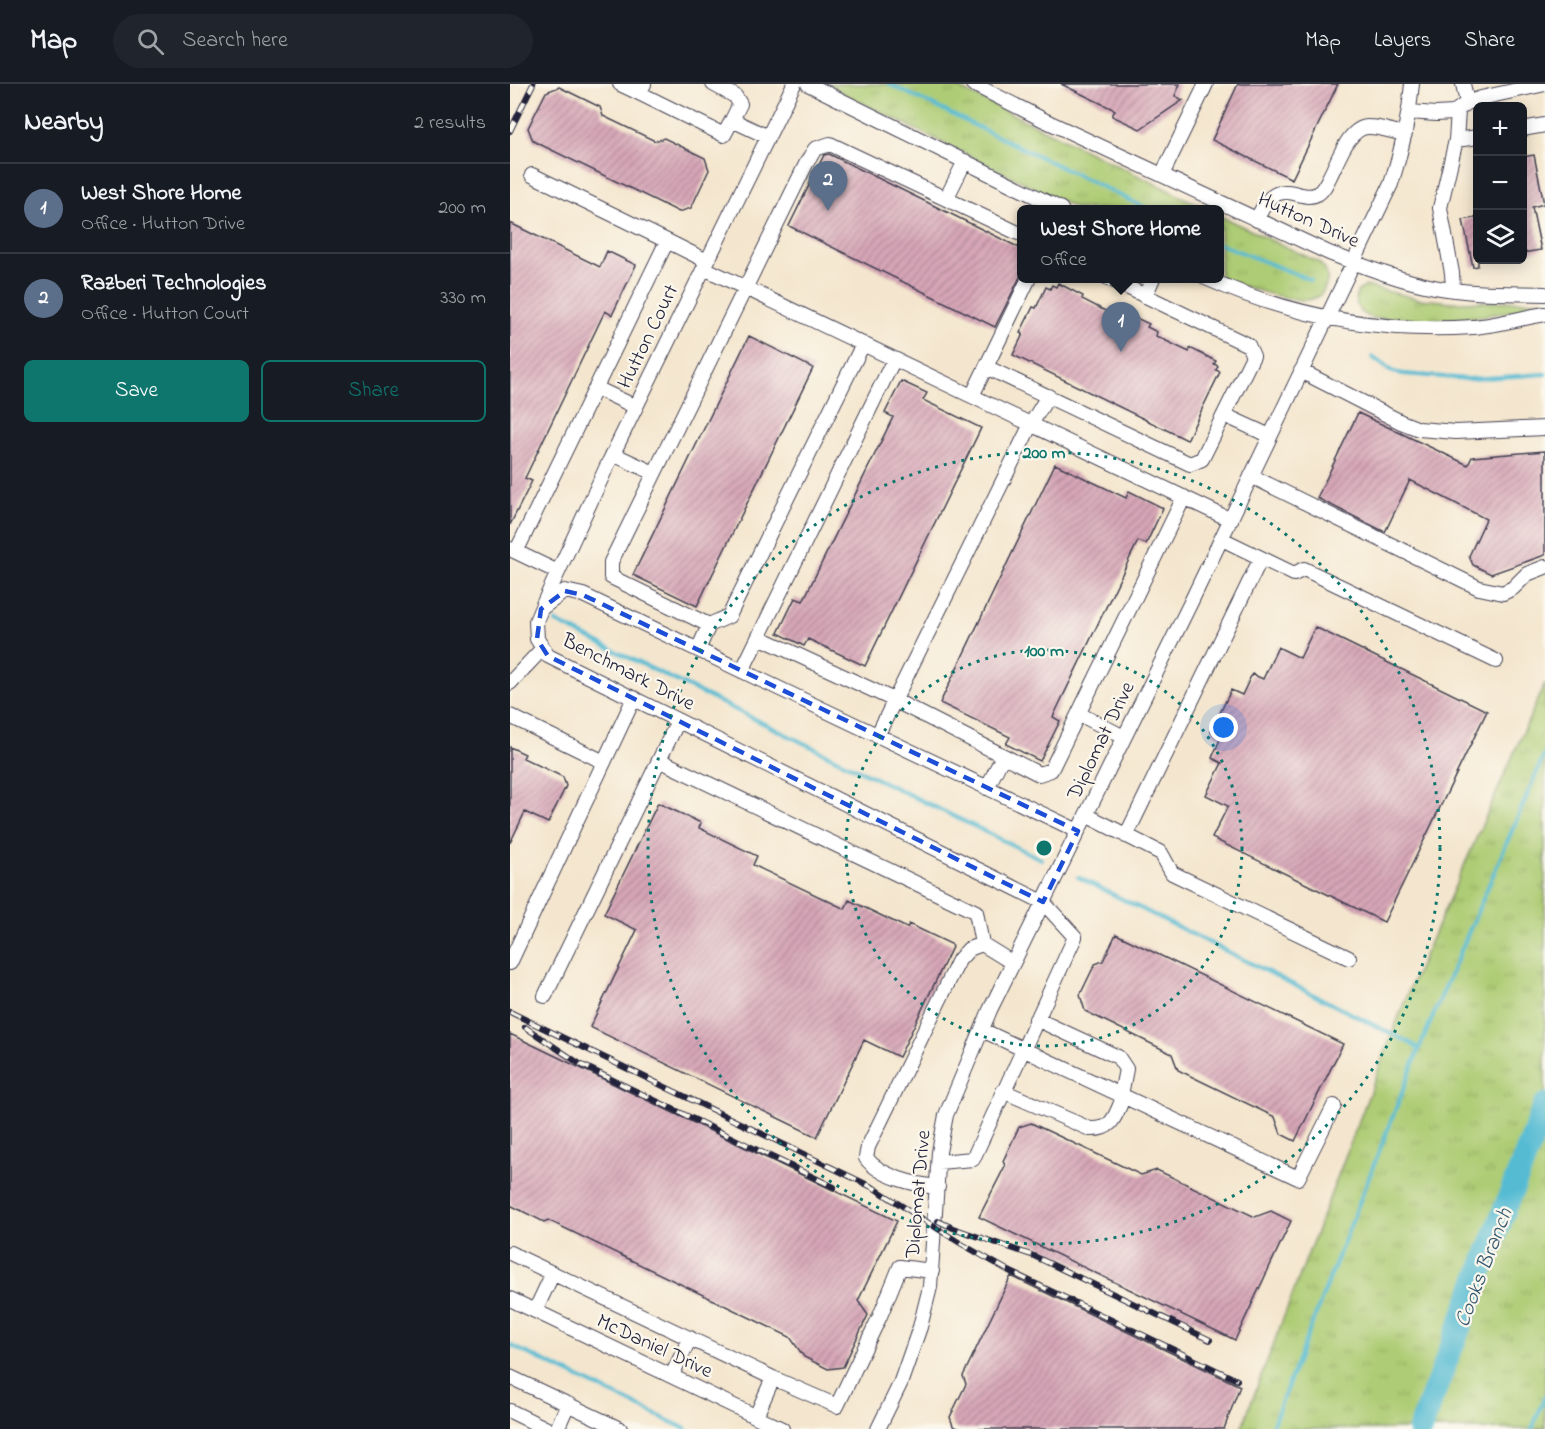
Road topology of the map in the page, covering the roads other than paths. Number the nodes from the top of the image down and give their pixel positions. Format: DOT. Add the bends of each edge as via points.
graph roads {
  1 [pos="620,84"];
  2 [pos="713,84"];
  3 [pos="794,84"];
  4 [pos="808,84"];
  5 [pos="973,84"];
  6 [pos="1206,84"];
  7 [pos="1412,84"];
  8 [pos="1463,84"];
  9 [pos="1545,84"];
  10 [pos="642,89"];
  11 [pos="1462,107"];
  12 [pos="1410,112"];
  13 [pos="732,120"];
  14 [pos="1545,125"];
  15 [pos="1527,128"];
  16 [pos="1405,134"];
  17 [pos="768,136"];
  18 [pos="1473,138"];
  19 [pos="1456,140"];
  20 [pos="964,161"];
  21 [pos="532,175"];
  22 [pos="1162,175"];
  23 [pos="946,199"];
  24 [pos="1051,205"];
  25 [pos="1257,220"];
  26 [pos="1017,233"];
  27 [pos="667,241"];
  28 [pos="1353,262"];
  29 [pos="706,264"];
  30 [pos="1027,283"];
  31 [pos="1117,283"];
  32 [pos="1151,283"];
  33 [pos="1216,283"];
  34 [pos="745,288"];
  35 [pos="1453,289"];
  36 [pos="1545,294"];
  37 [pos="1145,296"];
  38 [pos="1545,314"];
  39 [pos="1328,318"];
  40 [pos="863,344"];
  41 [pos="894,359"];
  42 [pos="986,367"];
  43 [pos="1301,371"];
  44 [pos="596,387"];
  45 [pos="972,396"];
  46 [pos="1048,396"];
  47 [pos="636,407"];
  48 [pos="1224,415"];
  49 [pos="1031,424"];
  50 [pos="1545,428"];
  51 [pos="1270,436"];
  52 [pos="613,454"];
  53 [pos="654,473"];
  54 [pos="1251,476"];
  55 [pos="1184,497"];
  56 [pos="1230,520"];
  57 [pos="1222,539"];
  58 [pos="513,551"];
  59 [pos="1261,558"];
  60 [pos="1545,567"];
  61 [pos="558,572"];
  62 [pos="541,609"];
  63 [pos="710,625"];
  64 [pos="759,637"];
  65 [pos="543,648"];
  66 [pos="698,650"];
  67 [pos="1496,661"];
  68 [pos="742,671"];
  69 [pos="510,684"];
  70 [pos="633,698"];
  71 [pos="894,700"];
  72 [pos="1078,714"];
  73 [pos="510,716"];
  74 [pos="678,720"];
  75 [pos="877,736"];
  76 [pos="1124,737"];
  77 [pos="1003,756"];
  78 [pos="659,760"];
  79 [pos="604,762"];
  80 [pos="987,789"];
  81 [pos="1086,815"];
  82 [pos="1078,831"];
  83 [pos="1126,836"];
  84 [pos="1043,902"];
  85 [pos="982,944"];
  86 [pos="1348,958"];
  87 [pos="510,963"];
  88 [pos="1013,963"];
  89 [pos="545,996"];
  90 [pos="1036,1019"];
  91 [pos="982,1030"];
  92 [pos="1022,1049"];
  93 [pos="1003,1090"];
  94 [pos="1122,1096"];
  95 [pos="1334,1106"];
  96 [pos="939,1162"];
  97 [pos="938,1187"];
  98 [pos="510,1253"];
  99 [pos="932,1271"];
  100 [pos="553,1273"];
  101 [pos="510,1299"];
  102 [pos="535,1311"];
  103 [pos="690,1338"];
  104 [pos="672,1376"];
  105 [pos="510,1377"];
  106 [pos="773,1378"];
  107 [pos="568,1404"];
  108 [pos="510,1411"];
  109 [pos="756,1416"];
  110 [pos="879,1428"];
  111 [pos="547,1429"];
  112 [pos="557,1429"];
  113 [pos="620,1429"];
  114 [pos="782,1429"];
  1 -- 10 [label="street"];
  2 -- 13 [label="street" via="735,96 740,104"];
  3 -- 17 [label="street, Hutton Court"];
  4 -- 20 [label="street"];
  5 -- 22 [label="street, Hutton Drive"];
  6 -- 22 [label="street"];
  7 -- 12 [label="street, Diplomat Drive"];
  8 -- 11 [label="street"];
  9 -- 11 [label="street" via="1481,98"];
  10 -- 13 [label="street" via="724,135"];
  11 -- 12 [label="street" via="1436,114"];
  11 -- 19 [label="street"];
  12 -- 16 [label="street, Diplomat Drive"];
  13 -- 17 [label="street"];
  14 -- 15 [label="street"];
  16 -- 25 [label="street" via="1367,126 1357,130 1319,194 1277,194 1266,200"];
  16 -- 28 [label="street, Diplomat Drive" via="1391,183"];
  17 -- 29 [label="street, Hutton Court"];
  18 -- 19 [label="street"];
  19 -- 35 [label="street" via="1440,208"];
  20 -- 23 [label="street"];
  20 -- 24 [label="street"];
  21 -- 27 [label="street"];
  22 -- 25 [label="street, Hutton Drive"];
  23 -- 26 [label="street"];
  23 -- 34 [label="street" via="830,144 815,149"];
  25 -- 28 [label="street, Hutton Drive"];
  27 -- 29 [label="street"];
  27 -- 44 [label="street"];
  28 -- 35 [label="street, Hutton Drive"];
  28 -- 39 [label="street, Diplomat Drive"];
  29 -- 34 [label="street"];
  29 -- 47 [label="street, Hutton Court"];
  30 -- 42 [label="street"];
  31 -- 37 [label="street"];
  32 -- 37 [label="street"];
  33 -- 39 [label="street" via="1257,299"];
  34 -- 40 [label="street"];
  34 -- 53 [label="street"];
  35 -- 36 [label="street, Hutton Drive"];
  37 -- 48 [label="street" via="1248,345 1253,356"];
  38 -- 39 [label="street" via="1474,327 1365,325"];
  39 -- 43 [label="street, Diplomat Drive"];
  40 -- 41 [label="street"];
  40 -- 63 [label="street" via="729,616"];
  41 -- 45 [label="street"];
  41 -- 64 [label="street"];
  42 -- 45 [label="street"];
  42 -- 46 [label="street"];
  43 -- 50 [label="street" via="1419,429 1456,432"];
  43 -- 51 [label="street, Diplomat Drive"];
  44 -- 47 [label="street"];
  44 -- 58 [label="street"];
  45 -- 49 [label="street"];
  46 -- 48 [label="street" via="1190,464 1202,459"];
  46 -- 49 [label="street"];
  47 -- 52 [label="street, Hutton Court"];
  48 -- 51 [label="street"];
  49 -- 55 [label="street"];
  49 -- 71 [label="street"];
  51 -- 54 [label="street, Diplomat Drive"];
  52 -- 53 [label="street"];
  52 -- 61 [label="street, Hutton Court"];
  53 -- 63 [label="street" via="611,562 611,577"];
  54 -- 56 [label="street, Diplomat Drive"];
  54 -- 60 [label="street" via="1479,588 1503,592 1527,574"];
  55 -- 56 [label="street"];
  55 -- 72 [label="street"];
  56 -- 57 [label="street, Diplomat Drive"];
  57 -- 59 [label="street"];
  57 -- 76 [label="street, Diplomat Drive"];
  58 -- 61 [label="street"];
  59 -- 67 [label="street" via="1294,574 1304,569"];
  59 -- 83 [label="street"];
  61 -- 62 [label="street, Hutton Court"];
  62 -- 65 [label="street, Benchmark Drive" via="537,639"];
  62 -- 66 [label="street, Benchmark Drive" via="565,591 583,595"];
  63 -- 66 [label="street"];
  64 -- 68 [label="street"];
  64 -- 71 [label="street"];
  65 -- 69 [label="street"];
  65 -- 70 [label="street, Benchmark Drive" via="548,656"];
  66 -- 68 [label="street, Benchmark Drive"];
  68 -- 75 [label="street, Benchmark Drive"];
  70 -- 74 [label="street, Benchmark Drive"];
  70 -- 79 [label="street"];
  71 -- 75 [label="street"];
  71 -- 77 [label="street"];
  72 -- 76 [label="street"];
  72 -- 77 [label="street" via="1051,770 1038,774"];
  73 -- 79 [label="street"];
  74 -- 78 [label="street"];
  74 -- 84 [label="street, Benchmark Drive"];
  75 -- 80 [label="street, Benchmark Drive"];
  76 -- 81 [label="street, Diplomat Drive"];
  77 -- 80 [label="street"];
  78 -- 85 [label="street" via="976,912"];
  78 -- 89 [label="street"];
  79 -- 87 [label="street"];
  80 -- 82 [label="street, Benchmark Drive"];
  81 -- 82 [label="street, Diplomat Drive"];
  81 -- 83 [label="street"];
  82 -- 84 [label="street, Diplomat Drive"];
  83 -- 86 [label="street" via="1161,853 1172,873"];
  84 -- 88 [label="street, Diplomat Drive"];
  84 -- 90 [label="street" via="1075,937"];
  85 -- 88 [label="street"];
  85 -- 97 [label="street" via="969,949 959,960 866,1158 872,1166 915,1185"];
  88 -- 91 [label="street, Diplomat Drive"];
  90 -- 92 [label="street"];
  90 -- 94 [label="street" via="1118,1057 1126,1069"];
  91 -- 92 [label="street"];
  91 -- 96 [label="street, Diplomat Drive" via="946,1115"];
  92 -- 93 [label="street"];
  92 -- 94 [label="street"];
  93 -- 94 [label="street" via="1090,1129 1110,1125"];
  93 -- 96 [label="street" via="973,1159"];
  94 -- 95 [label="street" via="1298,1178"];
  96 -- 97 [label="street, Diplomat Drive"];
  97 -- 99 [label="street, Diplomat Drive"];
  98 -- 100 [label="street"];
  99 -- 106 [label="street" via="900,1267 837,1406"];
  99 -- 110 [label="street, Diplomat Drive" via="920,1327"];
  100 -- 102 [label="street"];
  100 -- 103 [label="street"];
  101 -- 102 [label="street, McDaniel Drive"];
  102 -- 104 [label="street, McDaniel Drive"];
  103 -- 104 [label="street"];
  103 -- 106 [label="street"];
  104 -- 109 [label="street, McDaniel Drive"];
  105 -- 107 [label="street"];
  106 -- 109 [label="street"];
  107 -- 112 [label="street"];
  107 -- 113 [label="street"];
  108 -- 111 [label="street"];
  109 -- 114 [label="street, McDaniel Drive"];
}
